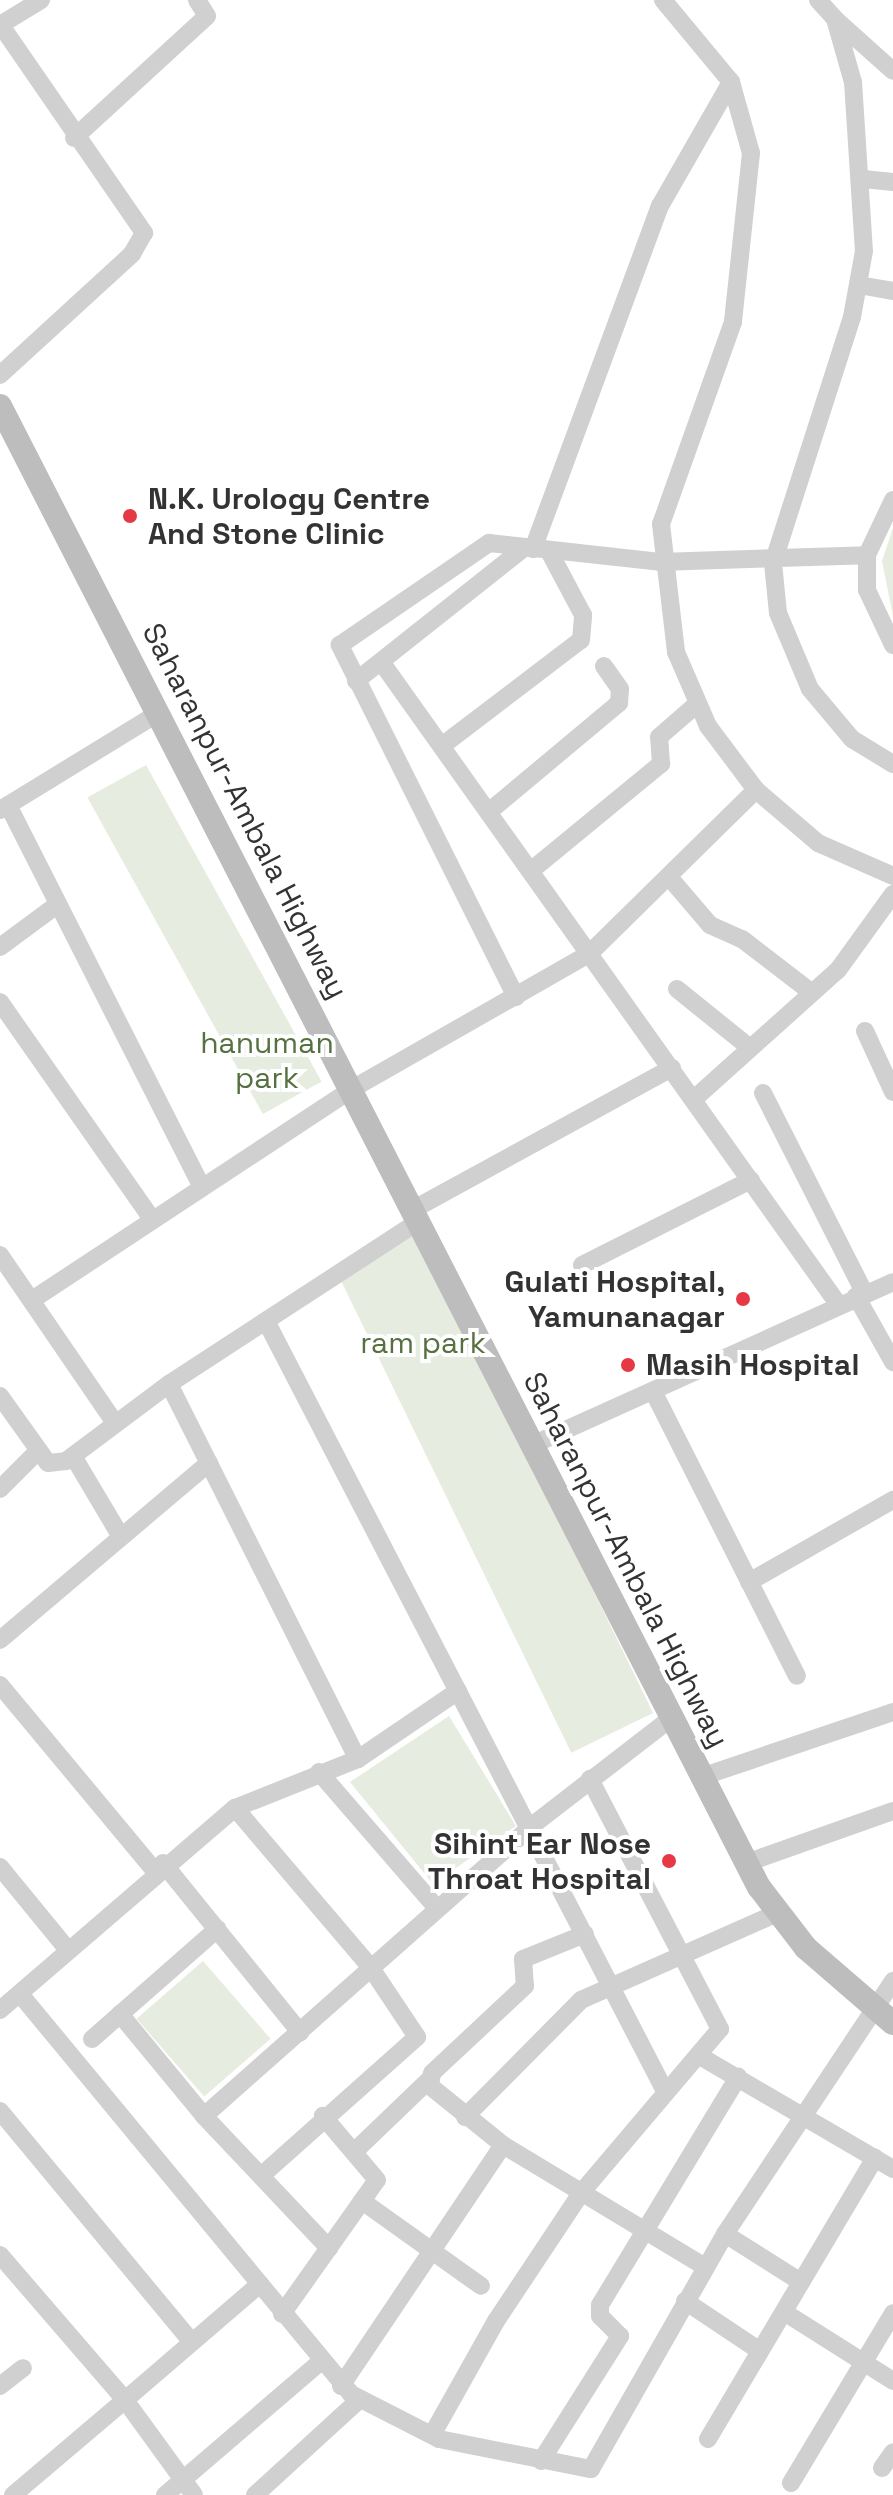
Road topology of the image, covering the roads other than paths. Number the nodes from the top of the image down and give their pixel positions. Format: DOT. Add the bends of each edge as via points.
graph roads {
  1 [pos="41,0"];
  2 [pos="197,0"];
  3 [pos="663,0"];
  4 [pos="818,0"];
  5 [pos="835,19"];
  6 [pos="0,24"];
  7 [pos="893,71"];
  8 [pos="731,82"];
  9 [pos="74,138"];
  10 [pos="864,179"];
  11 [pos="893,182"];
  12 [pos="859,285"];
  13 [pos="893,291"];
  14 [pos="0,375"];
  15 [pos="0,406"];
  16 [pos="893,500"];
  17 [pos="536,550"];
  18 [pos="867,555"];
  19 [pos="660,562"];
  20 [pos="773,563"];
  21 [pos="893,645"];
  22 [pos="382,663"];
  23 [pos="604,666"];
  24 [pos="356,681"];
  25 [pos="696,705"];
  26 [pos="158,713"];
  27 [pos="443,745"];
  28 [pos="893,764"];
  29 [pos="756,790"];
  30 [pos="4,808"];
  31 [pos="491,810"];
  32 [pos="533,869"];
  33 [pos="893,876"];
  34 [pos="669,877"];
  35 [pos="893,894"];
  36 [pos="57,905"];
  37 [pos="0,947"];
  38 [pos="590,953"];
  39 [pos="677,989"];
  40 [pos="812,993"];
  41 [pos="516,997"];
  42 [pos="0,1002"];
  43 [pos="865,1031"];
  44 [pos="750,1048"];
  45 [pos="672,1068"];
  46 [pos="352,1089"];
  47 [pos="893,1092"];
  48 [pos="763,1093"];
  49 [pos="694,1099"];
  50 [pos="751,1180"];
  51 [pos="201,1186"];
  52 [pos="417,1215"];
  53 [pos="152,1219"];
  54 [pos="0,1255"];
  55 [pos="582,1265"];
  56 [pos="893,1282"];
  57 [pos="860,1294"];
  58 [pos="32,1300"];
  59 [pos="838,1304"];
  60 [pos="266,1321"];
  61 [pos="892,1359"];
  62 [pos="169,1384"];
  63 [pos="653,1391"];
  64 [pos="0,1396"];
  65 [pos="115,1423"];
  66 [pos="530,1446"];
  67 [pos="37,1452"];
  68 [pos="73,1456"];
  69 [pos="209,1463"];
  70 [pos="0,1489"];
  71 [pos="893,1500"];
  72 [pos="121,1537"];
  73 [pos="749,1582"];
  74 [pos="0,1640"];
  75 [pos="797,1676"];
  76 [pos="0,1685"];
  77 [pos="458,1691"];
  78 [pos="893,1712"];
  79 [pos="670,1719"];
  80 [pos="358,1759"];
  81 [pos="319,1772"];
  82 [pos="701,1777"];
  83 [pos="590,1779"];
  84 [pos="235,1808"];
  85 [pos="893,1811"];
  86 [pos="529,1828"];
  87 [pos="746,1863"];
  88 [pos="158,1866"];
  89 [pos="0,1867"];
  90 [pos="437,1908"];
  91 [pos="777,1913"];
  92 [pos="217,1929"];
  93 [pos="585,1934"];
  94 [pos="68,1950"];
  95 [pos="677,1954"];
  96 [pos="371,1968"];
  97 [pos="893,1981"];
  98 [pos="611,1985"];
  99 [pos="20,1994"];
  100 [pos="873,2007"];
  101 [pos="0,2010"];
  102 [pos="120,2014"];
  103 [pos="893,2023"];
  104 [pos="300,2032"];
  105 [pos="92,2039"];
  106 [pos="698,2055"];
  107 [pos="738,2077"];
  108 [pos="429,2080"];
  109 [pos="665,2091"];
  110 [pos="0,2111"];
  111 [pos="801,2114"];
  112 [pos="204,2116"];
  113 [pos="323,2116"];
  114 [pos="465,2117"];
  115 [pos="503,2145"];
  116 [pos="356,2150"];
  117 [pos="875,2158"];
  118 [pos="893,2169"];
  119 [pos="261,2176"];
  120 [pos="581,2193"];
  121 [pos="362,2201"];
  122 [pos="646,2233"];
  123 [pos="725,2234"];
  124 [pos="329,2248"];
  125 [pos="431,2252"];
  126 [pos="0,2255"];
  127 [pos="705,2267"];
  128 [pos="801,2282"];
  129 [pos="260,2284"];
  130 [pos="481,2286"];
  131 [pos="685,2301"];
  132 [pos="784,2312"];
  133 [pos="893,2313"];
  134 [pos="282,2314"];
  135 [pos="192,2342"];
  136 [pos="760,2351"];
  137 [pos="320,2362"];
  138 [pos="863,2362"];
  139 [pos="23,2368"];
  140 [pos="893,2381"];
  141 [pos="0,2386"];
  142 [pos="341,2386"];
  143 [pos="125,2400"];
  144 [pos="359,2400"];
  145 [pos="432,2435"];
  146 [pos="708,2439"];
  147 [pos="893,2452"];
  148 [pos="541,2461"];
  149 [pos="882,2468"];
  150 [pos="791,2483"];
  151 [pos="188,2488"];
  152 [pos="13,2495"];
  153 [pos="165,2495"];
  154 [pos="255,2495"];
  1 -- 6 [label="street"];
  2 -- 9 [label="street" via="207,16"];
  3 -- 8 [label="street"];
  4 -- 5 [label="street"];
  5 -- 7 [label="street"];
  5 -- 10 [label="street" via="853,82"];
  6 -- 9 [label="street"];
  8 -- 17 [label="street" via="660,206"];
  8 -- 19 [label="street" via="751,153 742,285 664,510"];
  9 -- 14 [label="street" via="144,233 132,254"];
  10 -- 11 [label="street"];
  10 -- 12 [label="street"];
  12 -- 13 [label="street"];
  12 -- 20 [label="street"];
  15 -- 26 [label="main road, Saharanpur-Ambala Highway"];
  16 -- 18 [label="street"];
  17 -- 19 [label="street"];
  17 -- 22 [label="street"];
  17 -- 24 [label="street" via="489,543 344,641 341,653"];
  17 -- 27 [label="street" via="583,615 581,640"];
  18 -- 20 [label="street"];
  18 -- 21 [label="street" via="867,590"];
  19 -- 20 [label="street"];
  19 -- 25 [label="street" via="676,652"];
  20 -- 28 [label="street" via="778,613 810,689 852,739"];
  22 -- 24 [label="street"];
  22 -- 27 [label="street"];
  23 -- 31 [label="street" via="620,689 619,703"];
  24 -- 41 [label="street"];
  25 -- 29 [label="street"];
  25 -- 32 [label="street" via="659,737 661,764"];
  26 -- 30 [label="street"];
  26 -- 46 [label="main road, Saharanpur-Ambala Highway"];
  27 -- 31 [label="street"];
  29 -- 33 [label="street" via="818,843"];
  29 -- 34 [label="street"];
  30 -- 36 [label="street"];
  31 -- 32 [label="street"];
  32 -- 38 [label="street"];
  34 -- 38 [label="street"];
  34 -- 40 [label="street" via="710,925 742,939"];
  35 -- 40 [label="street" via="849,957"];
  36 -- 37 [label="street"];
  36 -- 51 [label="street"];
  38 -- 41 [label="street"];
  38 -- 45 [label="street"];
  39 -- 44 [label="street"];
  40 -- 44 [label="street"];
  41 -- 46 [label="street"];
  42 -- 53 [label="street"];
  43 -- 47 [label="street"];
  44 -- 49 [label="street"];
  45 -- 49 [label="street"];
  45 -- 52 [label="street"];
  46 -- 51 [label="street"];
  46 -- 52 [label="main road, Saharanpur-Ambala Highway"];
  48 -- 57 [label="street"];
  49 -- 50 [label="street"];
  50 -- 55 [label="street"];
  50 -- 59 [label="street"];
  51 -- 53 [label="street"];
  52 -- 60 [label="street"];
  52 -- 66 [label="main road, Saharanpur-Ambala Highway"];
  53 -- 58 [label="street"];
  54 -- 58 [label="street"];
  56 -- 57 [label="street"];
  57 -- 59 [label="street"];
  57 -- 61 [label="street"];
  58 -- 65 [label="street"];
  59 -- 63 [label="street"];
  60 -- 62 [label="street"];
  60 -- 77 [label="street"];
  62 -- 65 [label="street"];
  62 -- 69 [label="street"];
  63 -- 66 [label="street"];
  63 -- 73 [label="street"];
  64 -- 67 [label="street"];
  65 -- 68 [label="street"];
  66 -- 79 [label="main road, Saharanpur-Ambala Highway"];
  67 -- 68 [label="street" via="52,1464"];
  67 -- 70 [label="street"];
  68 -- 72 [label="street"];
  69 -- 72 [label="street"];
  69 -- 80 [label="street"];
  71 -- 73 [label="street"];
  72 -- 74 [label="street"];
  73 -- 75 [label="street"];
  76 -- 88 [label="street"];
  77 -- 80 [label="street"];
  77 -- 86 [label="street"];
  78 -- 82 [label="street"];
  79 -- 82 [label="main road, Saharanpur-Ambala Highway"];
  79 -- 83 [label="street"];
  80 -- 81 [label="street"];
  81 -- 84 [label="street"];
  81 -- 90 [label="street"];
  82 -- 87 [label="main road, Saharanpur-Ambala Highway"];
  83 -- 86 [label="street"];
  83 -- 95 [label="street"];
  84 -- 88 [label="street"];
  84 -- 96 [label="street"];
  85 -- 87 [label="street"];
  86 -- 90 [label="street"];
  86 -- 93 [label="street"];
  87 -- 91 [label="main road, Saharanpur-Ambala Highway"];
  88 -- 92 [label="street"];
  88 -- 94 [label="street"];
  89 -- 94 [label="street"];
  90 -- 96 [label="street"];
  91 -- 95 [label="street"];
  91 -- 100 [label="main road, Saharanpur-Ambala Highway"];
  92 -- 102 [label="street"];
  92 -- 104 [label="street"];
  93 -- 98 [label="street"];
  93 -- 108 [label="street" via="523,1959 525,1986"];
  94 -- 99 [label="street"];
  95 -- 98 [label="street"];
  95 -- 106 [label="street" via="720,2029"];
  96 -- 104 [label="street"];
  96 -- 113 [label="street" via="417,2037"];
  97 -- 100 [label="street"];
  98 -- 109 [label="street"];
  98 -- 114 [label="street" via="559,2017"];
  99 -- 101 [label="street"];
  99 -- 129 [label="street"];
  100 -- 103 [label="main road, Saharanpur-Ambala Highway"];
  100 -- 111 [label="street"];
  102 -- 105 [label="street"];
  102 -- 112 [label="street"];
  104 -- 112 [label="street"];
  106 -- 107 [label="street"];
  106 -- 109 [label="street"];
  107 -- 111 [label="street"];
  107 -- 122 [label="street"];
  108 -- 114 [label="street"];
  108 -- 116 [label="street"];
  109 -- 120 [label="street"];
  110 -- 135 [label="street"];
  111 -- 117 [label="street"];
  111 -- 123 [label="street"];
  112 -- 119 [label="street"];
  113 -- 116 [label="street"];
  113 -- 119 [label="street"];
  114 -- 115 [label="street"];
  115 -- 120 [label="street"];
  115 -- 125 [label="street"];
  116 -- 121 [label="street" via="377,2175"];
  117 -- 118 [label="street"];
  117 -- 128 [label="street"];
  119 -- 124 [label="street"];
  120 -- 122 [label="street"];
  120 -- 145 [label="street" via="496,2321"];
  121 -- 124 [label="street"];
  121 -- 125 [label="street"];
  122 -- 127 [label="street"];
  122 -- 148 [label="street" via="600,2305 600,2316 620,2336"];
  123 -- 127 [label="street"];
  123 -- 128 [label="street"];
  124 -- 134 [label="street"];
  125 -- 130 [label="street"];
  125 -- 142 [label="street"];
  126 -- 143 [label="street"];
  127 -- 131 [label="street"];
  128 -- 132 [label="street"];
  129 -- 134 [label="street"];
  129 -- 135 [label="street"];
  131 -- 136 [label="street"];
  131 -- 148 [label="street" via="598,2463 591,2469"];
  132 -- 136 [label="street"];
  132 -- 138 [label="street"];
  133 -- 138 [label="street"];
  134 -- 137 [label="street"];
  135 -- 143 [label="street"];
  136 -- 146 [label="street"];
  137 -- 142 [label="street"];
  137 -- 151 [label="street"];
  138 -- 140 [label="street"];
  138 -- 150 [label="street"];
  139 -- 141 [label="street"];
  142 -- 144 [label="street"];
  143 -- 151 [label="street"];
  143 -- 152 [label="street"];
  144 -- 145 [label="street"];
  144 -- 154 [label="street"];
  145 -- 148 [label="street"];
  147 -- 149 [label="street"];
  151 -- 153 [label="street"];
}
